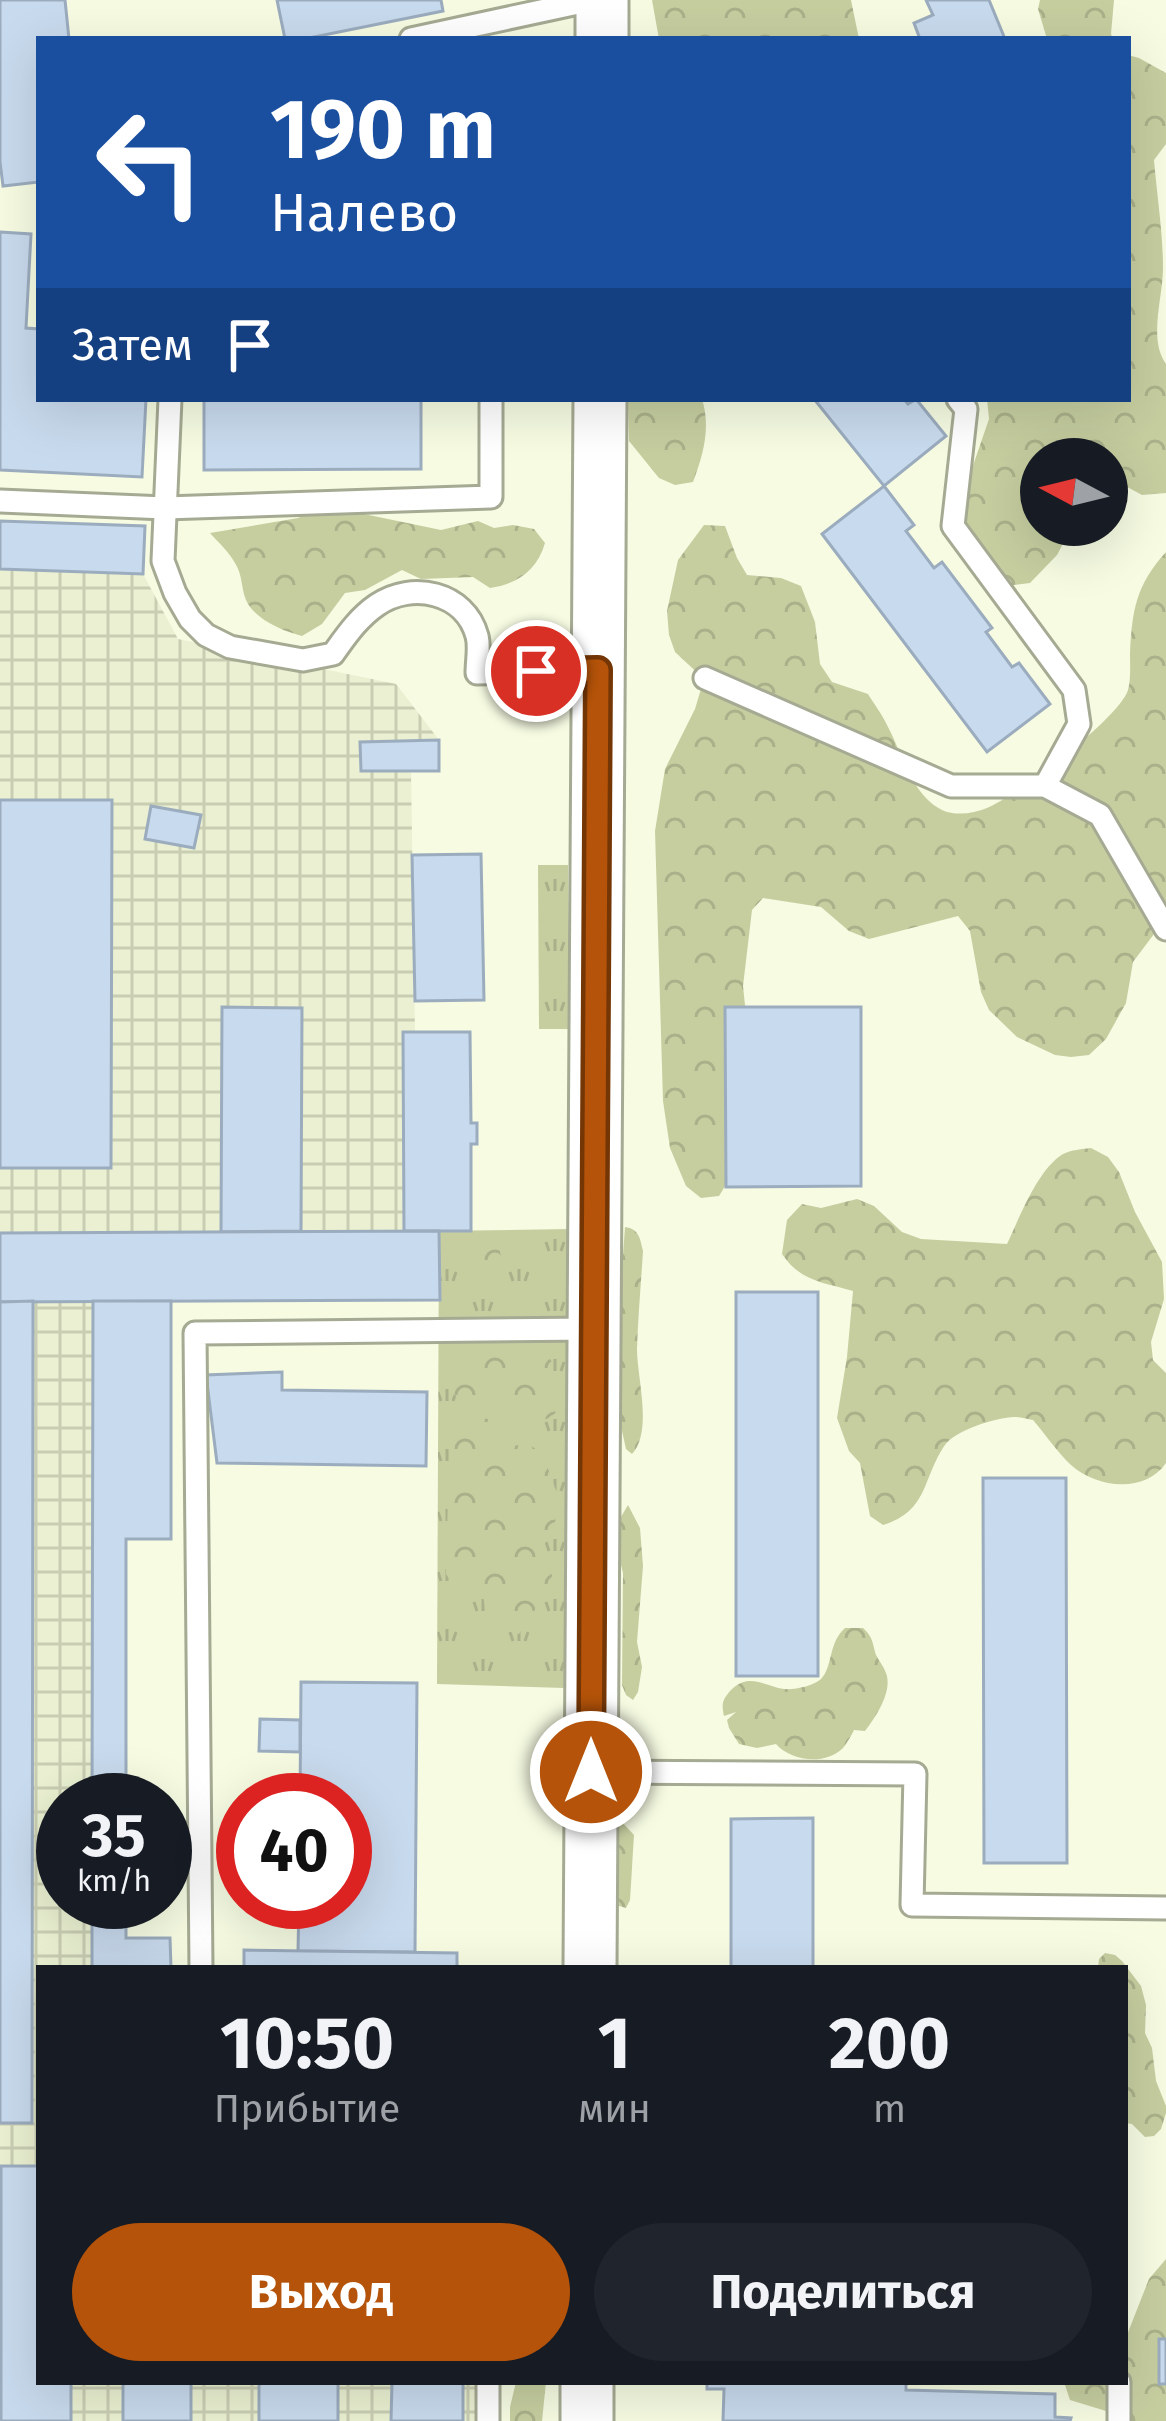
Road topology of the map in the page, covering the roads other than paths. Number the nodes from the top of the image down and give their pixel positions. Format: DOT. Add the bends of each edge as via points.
graph roads {
  1 [pos="592,0"];
  2 [pos="602,0"];
  3 [pos="425,36"];
  4 [pos="602,36"];
  5 [pos="170,402"];
  6 [pos="491,402"];
  7 [pos="600,402"];
  8 [pos="960,402"];
  9 [pos="0,500"];
  10 [pos="165,508"];
  11 [pos="598,670"];
  12 [pos="705,678"];
  13 [pos="1045,786"];
  14 [pos="1166,929"];
  15 [pos="594,1329"];
  16 [pos="591,1772"];
  17 [pos="1166,1908"];
  18 [pos="201,1965"];
  19 [pos="590,1965"];
  20 [pos="488,2385"];
  21 [pos="587,2385"];
  22 [pos="1119,2385"];
  23 [pos="488,2421"];
  24 [pos="587,2421"];
  25 [pos="1119,2421"];
  1 -- 3 [label="lane"];
  2 -- 4 [label="street"];
  5 -- 10 [label="lane"];
  6 -- 10 [label="lane" via="491,497"];
  7 -- 11 [label="street"];
  8 -- 13 [label="lane" via="966,410 953,526 1074,690 1078,724"];
  9 -- 10 [label="lane"];
  10 -- 11 [label="lane" via="163,561 175,593 190,620 230,647 303,660 333,654 381,601 425,593 462,608 478,639 477,673"];
  11 -- 15 [label="street"];
  12 -- 13 [label="lane" via="951,786"];
  13 -- 14 [label="lane" via="1100,815"];
  15 -- 16 [label="street"];
  15 -- 18 [label="lane" via="195,1333"];
  16 -- 17 [label="lane" via="915,1774 912,1905"];
  16 -- 19 [label="street"];
  20 -- 23 [label="lane"];
  21 -- 24 [label="street"];
  22 -- 25 [label="lane"];
}
